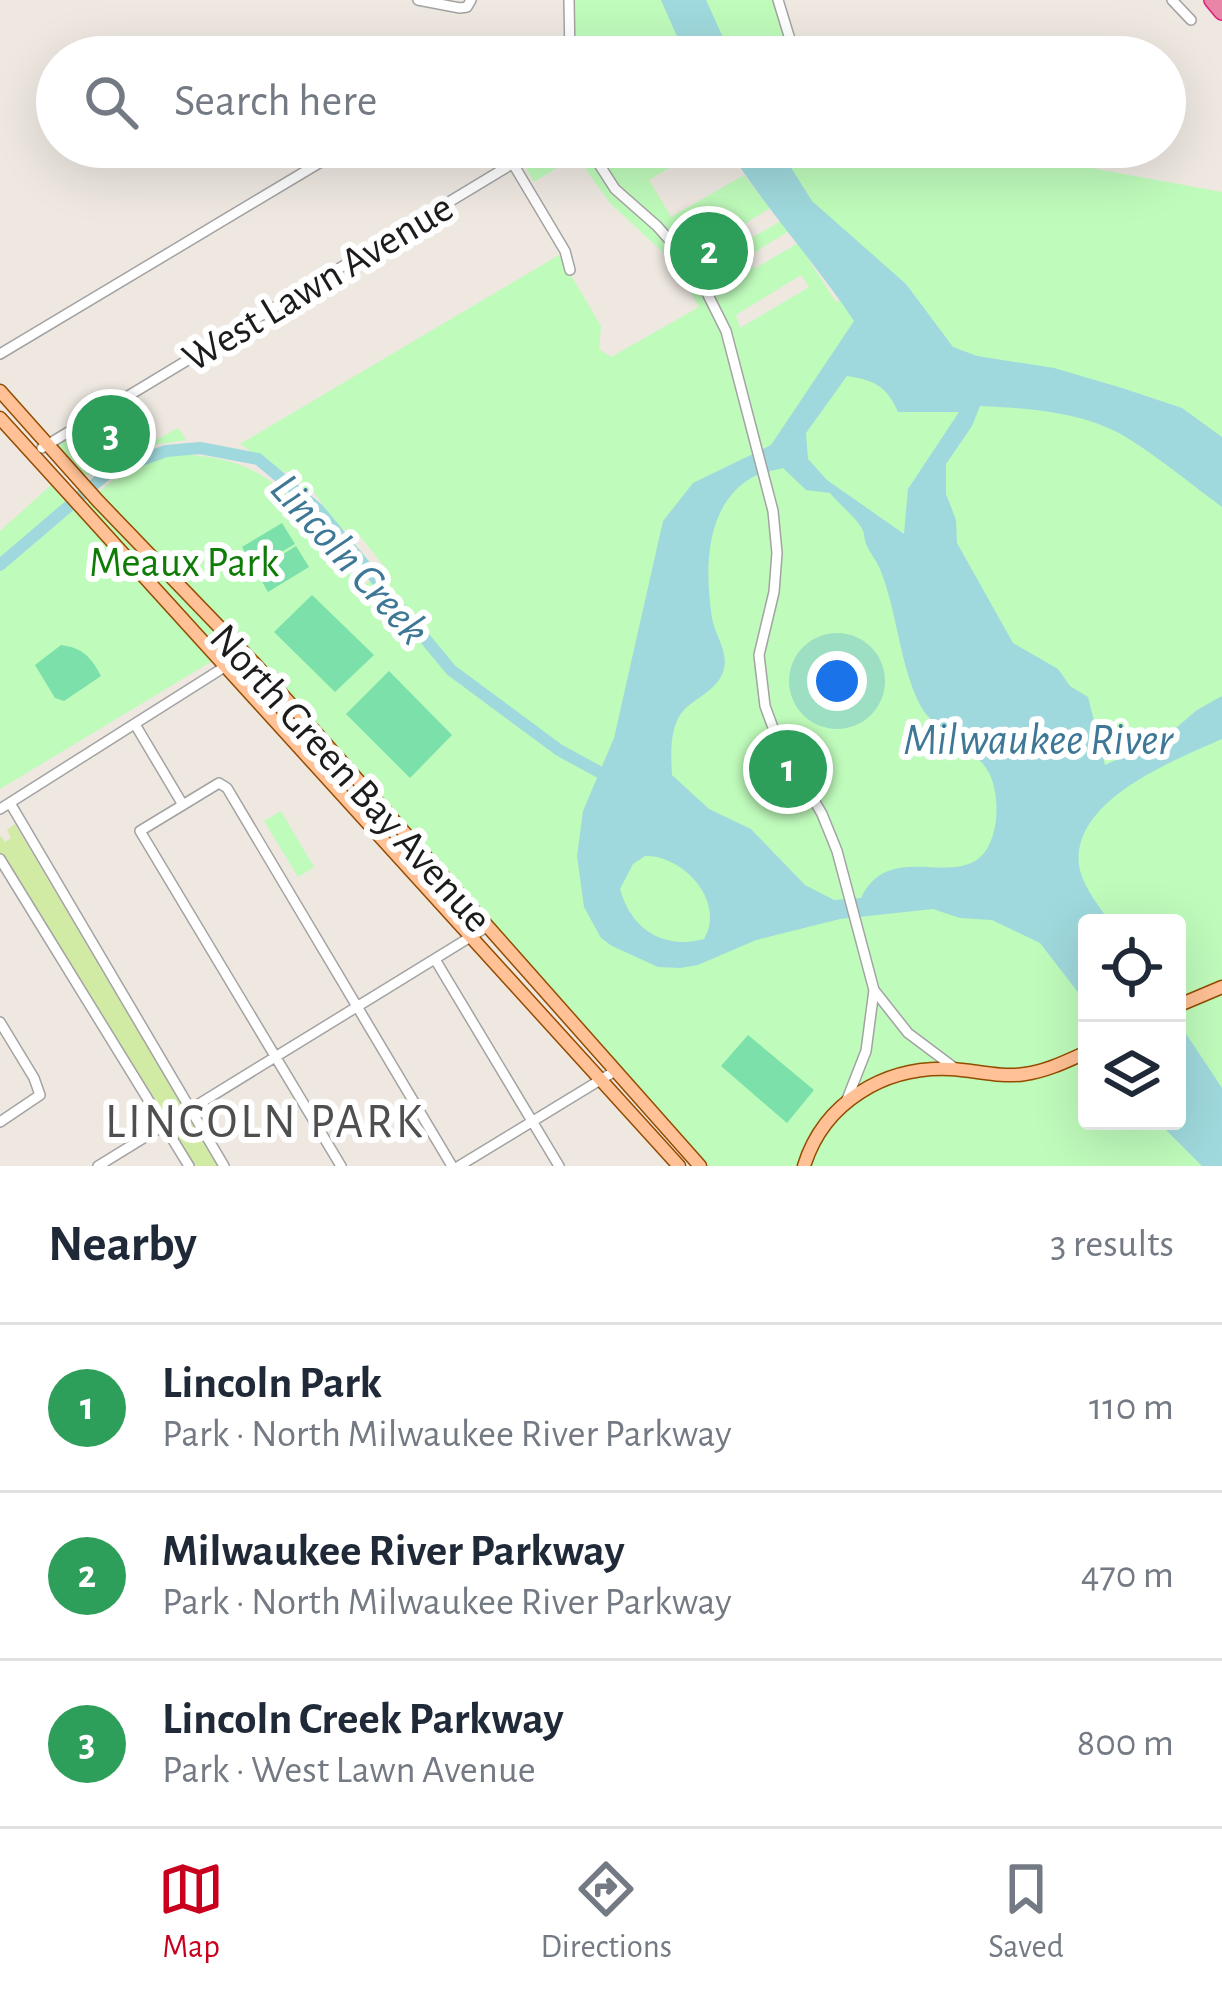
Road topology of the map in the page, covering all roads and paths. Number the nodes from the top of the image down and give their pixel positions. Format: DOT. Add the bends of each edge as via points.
graph roads {
  1 [pos="418,0"];
  2 [pos="569,0"];
  3 [pos="778,0"];
  4 [pos="1172,0"];
  5 [pos="1212,0"];
  6 [pos="469,3"];
  7 [pos="1222,12"];
  8 [pos="1191,20"];
  9 [pos="570,36"];
  10 [pos="789,36"];
  11 [pos="311,168"];
  12 [pos="504,168"];
  13 [pos="515,168"];
  14 [pos="602,168"];
  15 [pos="570,270"];
  16 [pos="0,354"];
  17 [pos="0,391"];
  18 [pos="0,418"];
  19 [pos="48,443"];
  20 [pos="34,456"];
  21 [pos="50,474"];
  22 [pos="75,476"];
  23 [pos="245,654"];
  24 [pos="230,667"];
  25 [pos="136,726"];
  26 [pos="183,805"];
  27 [pos="5,806"];
  28 [pos="0,859"];
  29 [pos="485,928"];
  30 [pos="473,939"];
  31 [pos="436,961"];
  32 [pos="1222,987"];
  33 [pos="874,991"];
  34 [pos="1186,1002"];
  35 [pos="358,1008"];
  36 [pos="0,1022"];
  37 [pos="1078,1055"];
  38 [pos="277,1058"];
  39 [pos="956,1069"];
  40 [pos="615,1071"];
  41 [pos="601,1080"];
  42 [pos="845,1102"];
  43 [pos="191,1110"];
  44 [pos="533,1121"];
  45 [pos="0,1123"];
  46 [pos="164,1126"];
  47 [pos="98,1166"];
  48 [pos="190,1166"];
  49 [pos="224,1166"];
  50 [pos="341,1166"];
  51 [pos="456,1166"];
  52 [pos="560,1166"];
  53 [pos="679,1166"];
  54 [pos="700,1166"];
  55 [pos="804,1166"];
  1 -- 6 [label="street"];
  2 -- 9 [label="street"];
  3 -- 10 [label="street"];
  4 -- 8 [label="street"];
  5 -- 7 [label="highway"];
  11 -- 16 [label="street"];
  12 -- 19 [label="street, West Lawn Avenue"];
  13 -- 15 [label="street"];
  14 -- 33 [label="street" via="675,244 726,331 777,553 758,655 765,706 822,814"];
  17 -- 19 [label="main road, North Green Bay Avenue"];
  18 -- 20 [label="main road, North Green Bay Avenue"];
  19 -- 20 [label="street, West Lawn Avenue"];
  19 -- 22 [label="main road, North Green Bay Avenue"];
  20 -- 21 [label="main road, North Green Bay Avenue"];
  21 -- 22 [label="main road"];
  21 -- 24 [label="main road, North Green Bay Avenue"];
  22 -- 23 [label="main road, North Green Bay Avenue"];
  23 -- 24 [label="street"];
  23 -- 29 [label="main road, North Green Bay Avenue"];
  24 -- 25 [label="street"];
  24 -- 30 [label="main road, North Green Bay Avenue"];
  25 -- 26 [label="street"];
  25 -- 27 [label="street"];
  26 -- 35 [label="street" via="224,784"];
  26 -- 38 [label="street" via="140,831"];
  27 -- 43 [label="street"];
  28 -- 46 [label="street"];
  29 -- 30 [label="street"];
  29 -- 40 [label="main road, North Green Bay Avenue"];
  30 -- 31 [label="street"];
  30 -- 41 [label="main road, North Green Bay Avenue"];
  31 -- 35 [label="street"];
  31 -- 44 [label="street"];
  32 -- 34 [label="main road"];
  33 -- 39 [label="street" via="908,1033"];
  33 -- 42 [label="street" via="866,1051"];
  35 -- 38 [label="street"];
  35 -- 51 [label="street"];
  36 -- 45 [label="street" via="40,1095"];
  37 -- 39 [label="main road" via="1025,1074"];
  38 -- 43 [label="street"];
  38 -- 50 [label="street"];
  39 -- 42 [label="main road" via="904,1072"];
  40 -- 41 [label="street"];
  40 -- 54 [label="main road, North Green Bay Avenue"];
  41 -- 44 [label="street"];
  41 -- 53 [label="main road, North Green Bay Avenue"];
  42 -- 55 [label="main road"];
  43 -- 46 [label="street"];
  43 -- 49 [label="street"];
  44 -- 51 [label="street"];
  44 -- 52 [label="street"];
  46 -- 47 [label="street"];
  46 -- 48 [label="street"];
}
